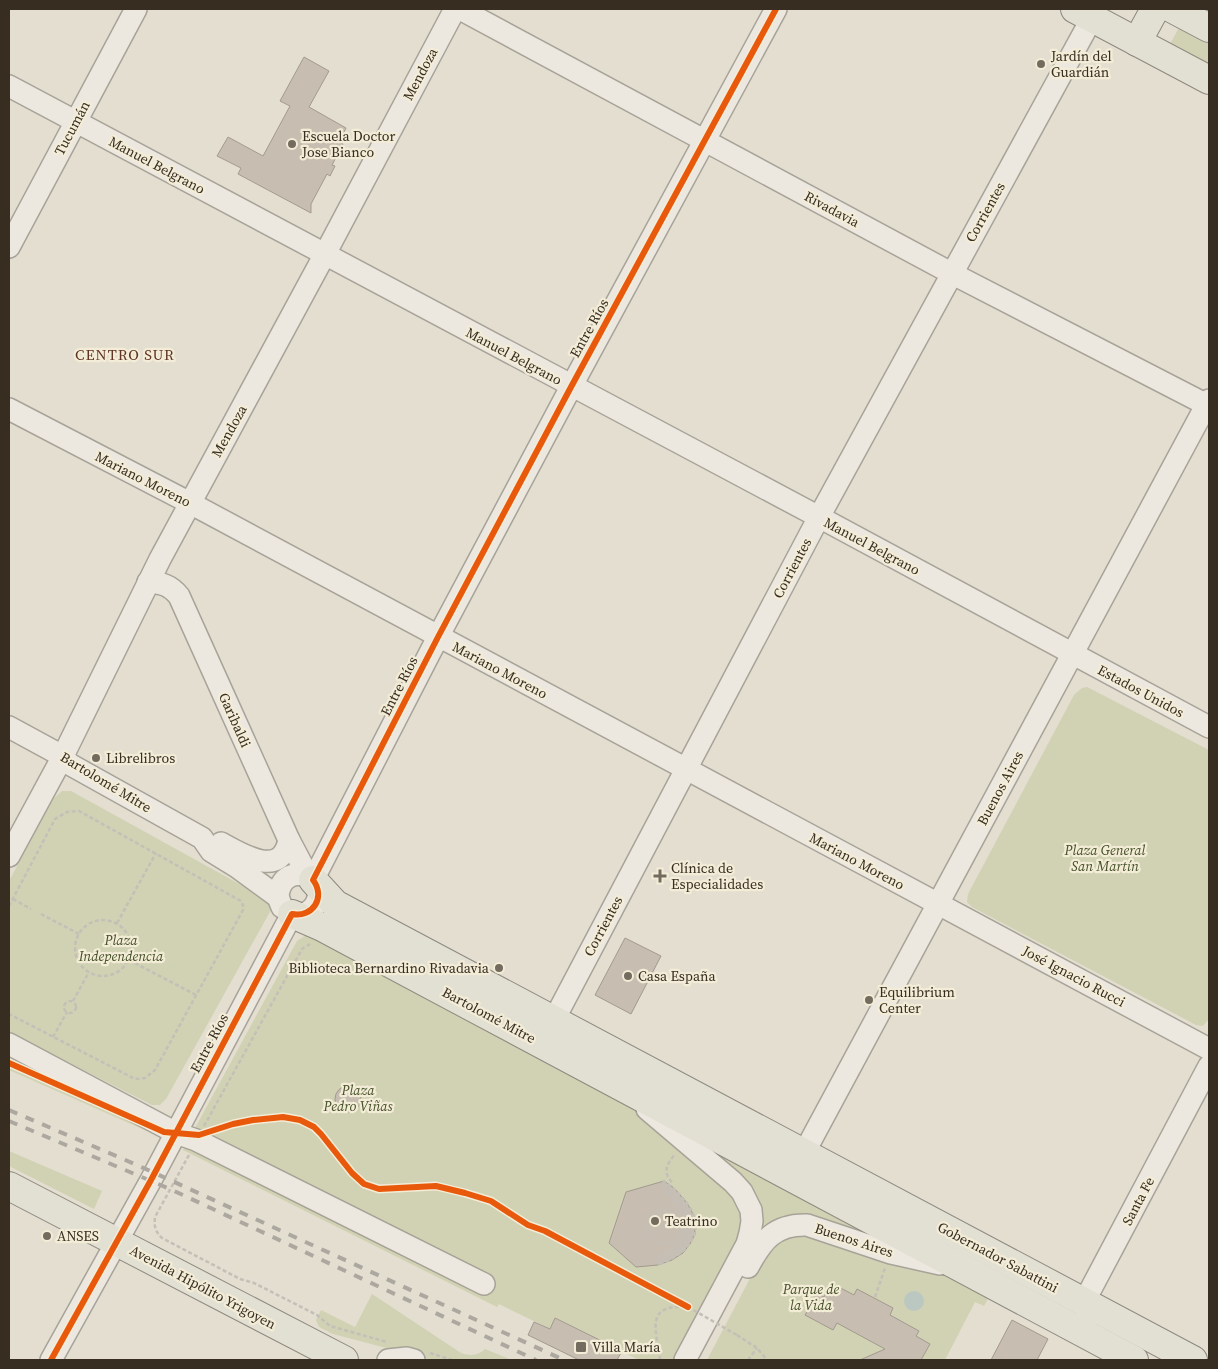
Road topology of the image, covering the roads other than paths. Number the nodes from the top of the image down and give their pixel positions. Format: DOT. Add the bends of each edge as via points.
graph roads {
  1 [pos="136,9"];
  2 [pos="455,9"];
  3 [pos="460,9"];
  4 [pos="776,9"];
  5 [pos="1155,9"];
  6 [pos="1173,9"];
  7 [pos="1088,12"];
  8 [pos="1209,28"];
  9 [pos="1138,42"];
  10 [pos="1209,80"];
  11 [pos="9,86"];
  12 [pos="75,121"];
  13 [pos="705,141"];
  14 [pos="9,247"];
  15 [pos="325,254"];
  16 [pos="951,273"];
  17 [pos="571,387"];
  18 [pos="1208,404"];
  19 [pos="9,409"];
  20 [pos="190,503"];
  21 [pos="819,517"];
  22 [pos="148,582"];
  23 [pos="438,637"];
  24 [pos="1073,654"];
  25 [pos="9,727"];
  26 [pos="1209,727"];
  27 [pos="62,758"];
  28 [pos="685,769"];
  29 [pos="202,838"];
  30 [pos="289,840"];
  31 [pos="9,856"];
  32 [pos="310,878"];
  33 [pos="938,904"];
  34 [pos="285,905"];
  35 [pos="547,1032"];
  36 [pos="9,1044"];
  37 [pos="1209,1049"];
  38 [pos="1209,1066"];
  39 [pos="614,1082"];
  40 [pos="176,1133"];
  41 [pos="797,1165"];
  42 [pos="9,1186"];
  43 [pos="117,1242"];
  44 [pos="962,1269"];
  45 [pos="484,1284"];
  46 [pos="1074,1298"];
  47 [pos="1052,1317"];
  48 [pos="1094,1339"];
  49 [pos="390,1352"];
  50 [pos="51,1360"];
  51 [pos="344,1360"];
  52 [pos="414,1360"];
  53 [pos="685,1360"];
  54 [pos="700,1360"];
  55 [pos="1134,1360"];
  56 [pos="1193,1360"];
  1 -- 12 [label="street, Tucumán"];
  2 -- 15 [label="street, Mendoza"];
  3 -- 13 [label="street, Rivadavia"];
  4 -- 13 [label="street, Entre Ríos"];
  5 -- 9 [label="main road"];
  6 -- 8 [label="main road"];
  7 -- 9 [label="main road"];
  7 -- 16 [label="street, Corrientes"];
  9 -- 10 [label="main road"];
  11 -- 12 [label="street, Manuel Belgrano"];
  12 -- 14 [label="street, Tucumán"];
  12 -- 15 [label="street, Manuel Belgrano"];
  13 -- 16 [label="street, Rivadavia"];
  13 -- 17 [label="street, Entre Ríos"];
  15 -- 17 [label="street, Manuel Belgrano"];
  15 -- 20 [label="street, Mendoza"];
  16 -- 18 [label="street, Rivadavia"];
  16 -- 21 [label="street, Corrientes"];
  17 -- 21 [label="street, Manuel Belgrano"];
  17 -- 23 [label="street, Entre Ríos"];
  18 -- 24 [label="street, Buenos Aires"];
  19 -- 20 [label="street, Mariano Moreno"];
  20 -- 22 [label="street, Mendoza"];
  20 -- 23 [label="street, Mariano Moreno"];
  21 -- 24 [label="street, Manuel Belgrano"];
  21 -- 28 [label="street, Corrientes"];
  22 -- 27 [label="street, Mendoza"];
  22 -- 30 [label="street, Garibaldi" via="164,584 179,596"];
  23 -- 28 [label="street, Mariano Moreno"];
  23 -- 32 [label="street, Entre Ríos"];
  24 -- 26 [label="street, Estados Unidos"];
  24 -- 33 [label="street, Buenos Aires"];
  25 -- 27 [label="street, Bartolomé Mitre"];
  27 -- 29 [label="street, Bartolomé Mitre"];
  27 -- 31 [label="street, Mendoza"];
  28 -- 33 [label="street, Mariano Moreno"];
  28 -- 35 [label="street, Corrientes"];
  29 -- 30 [label="street, Bartolomé Mitre" via="266,862 283,856"];
  29 -- 34 [label="street, Bartolomé Mitre" via="211,851"];
  30 -- 32 [label="street, Garibaldi"];
  32 -- 34 [label="street" via="302,874 289,876 280,885"];
  32 -- 34 [label="street" via="318,890 316,905 302,914"];
  32 -- 35 [label="main road, Bartolomé Mitre" via="335,904"];
  33 -- 37 [label="street, José Ignacio Rucci"];
  33 -- 41 [label="street, Buenos Aires"];
  34 -- 35 [label="main road, Bartolomé Mitre" via="322,927"];
  34 -- 40 [label="street, Entre Ríos"];
  35 -- 39 [label="main road, Bartolomé Mitre"];
  35 -- 41 [label="main road, Bartolomé Mitre"];
  36 -- 40 [label="street"];
  38 -- 46 [label="street, Santa Fe"];
  39 -- 41 [label="main road, Bartolomé Mitre"];
  39 -- 53 [label="street" via="733,1182 742,1192 750,1210 752,1221 747,1244"];
  40 -- 43 [label="street, Entre Ríos"];
  40 -- 45 [label="street" via="200,1136"];
  41 -- 44 [label="main road, Gobernador Sabattini"];
  41 -- 46 [label="main road, Gobernador Sabattini"];
  42 -- 43 [label="main road, Avenida Hipólito Yrigoyen"];
  43 -- 50 [label="street, Entre Ríos"];
  43 -- 51 [label="main road, Avenida Hipólito Yrigoyen"];
  44 -- 47 [label="main road, Gobernador Sabattini"];
  44 -- 54 [label="street, Buenos Aires" via="890,1253 807,1225 780,1229 758,1248"];
  46 -- 47 [label="main road"];
  46 -- 48 [label="street"];
  46 -- 56 [label="main road, Gobernador Sabattini"];
  47 -- 48 [label="main road, Gobernador Sabattini"];
  48 -- 55 [label="main road, Gobernador Sabattini"];
  49 -- 52 [label="street"];
}
